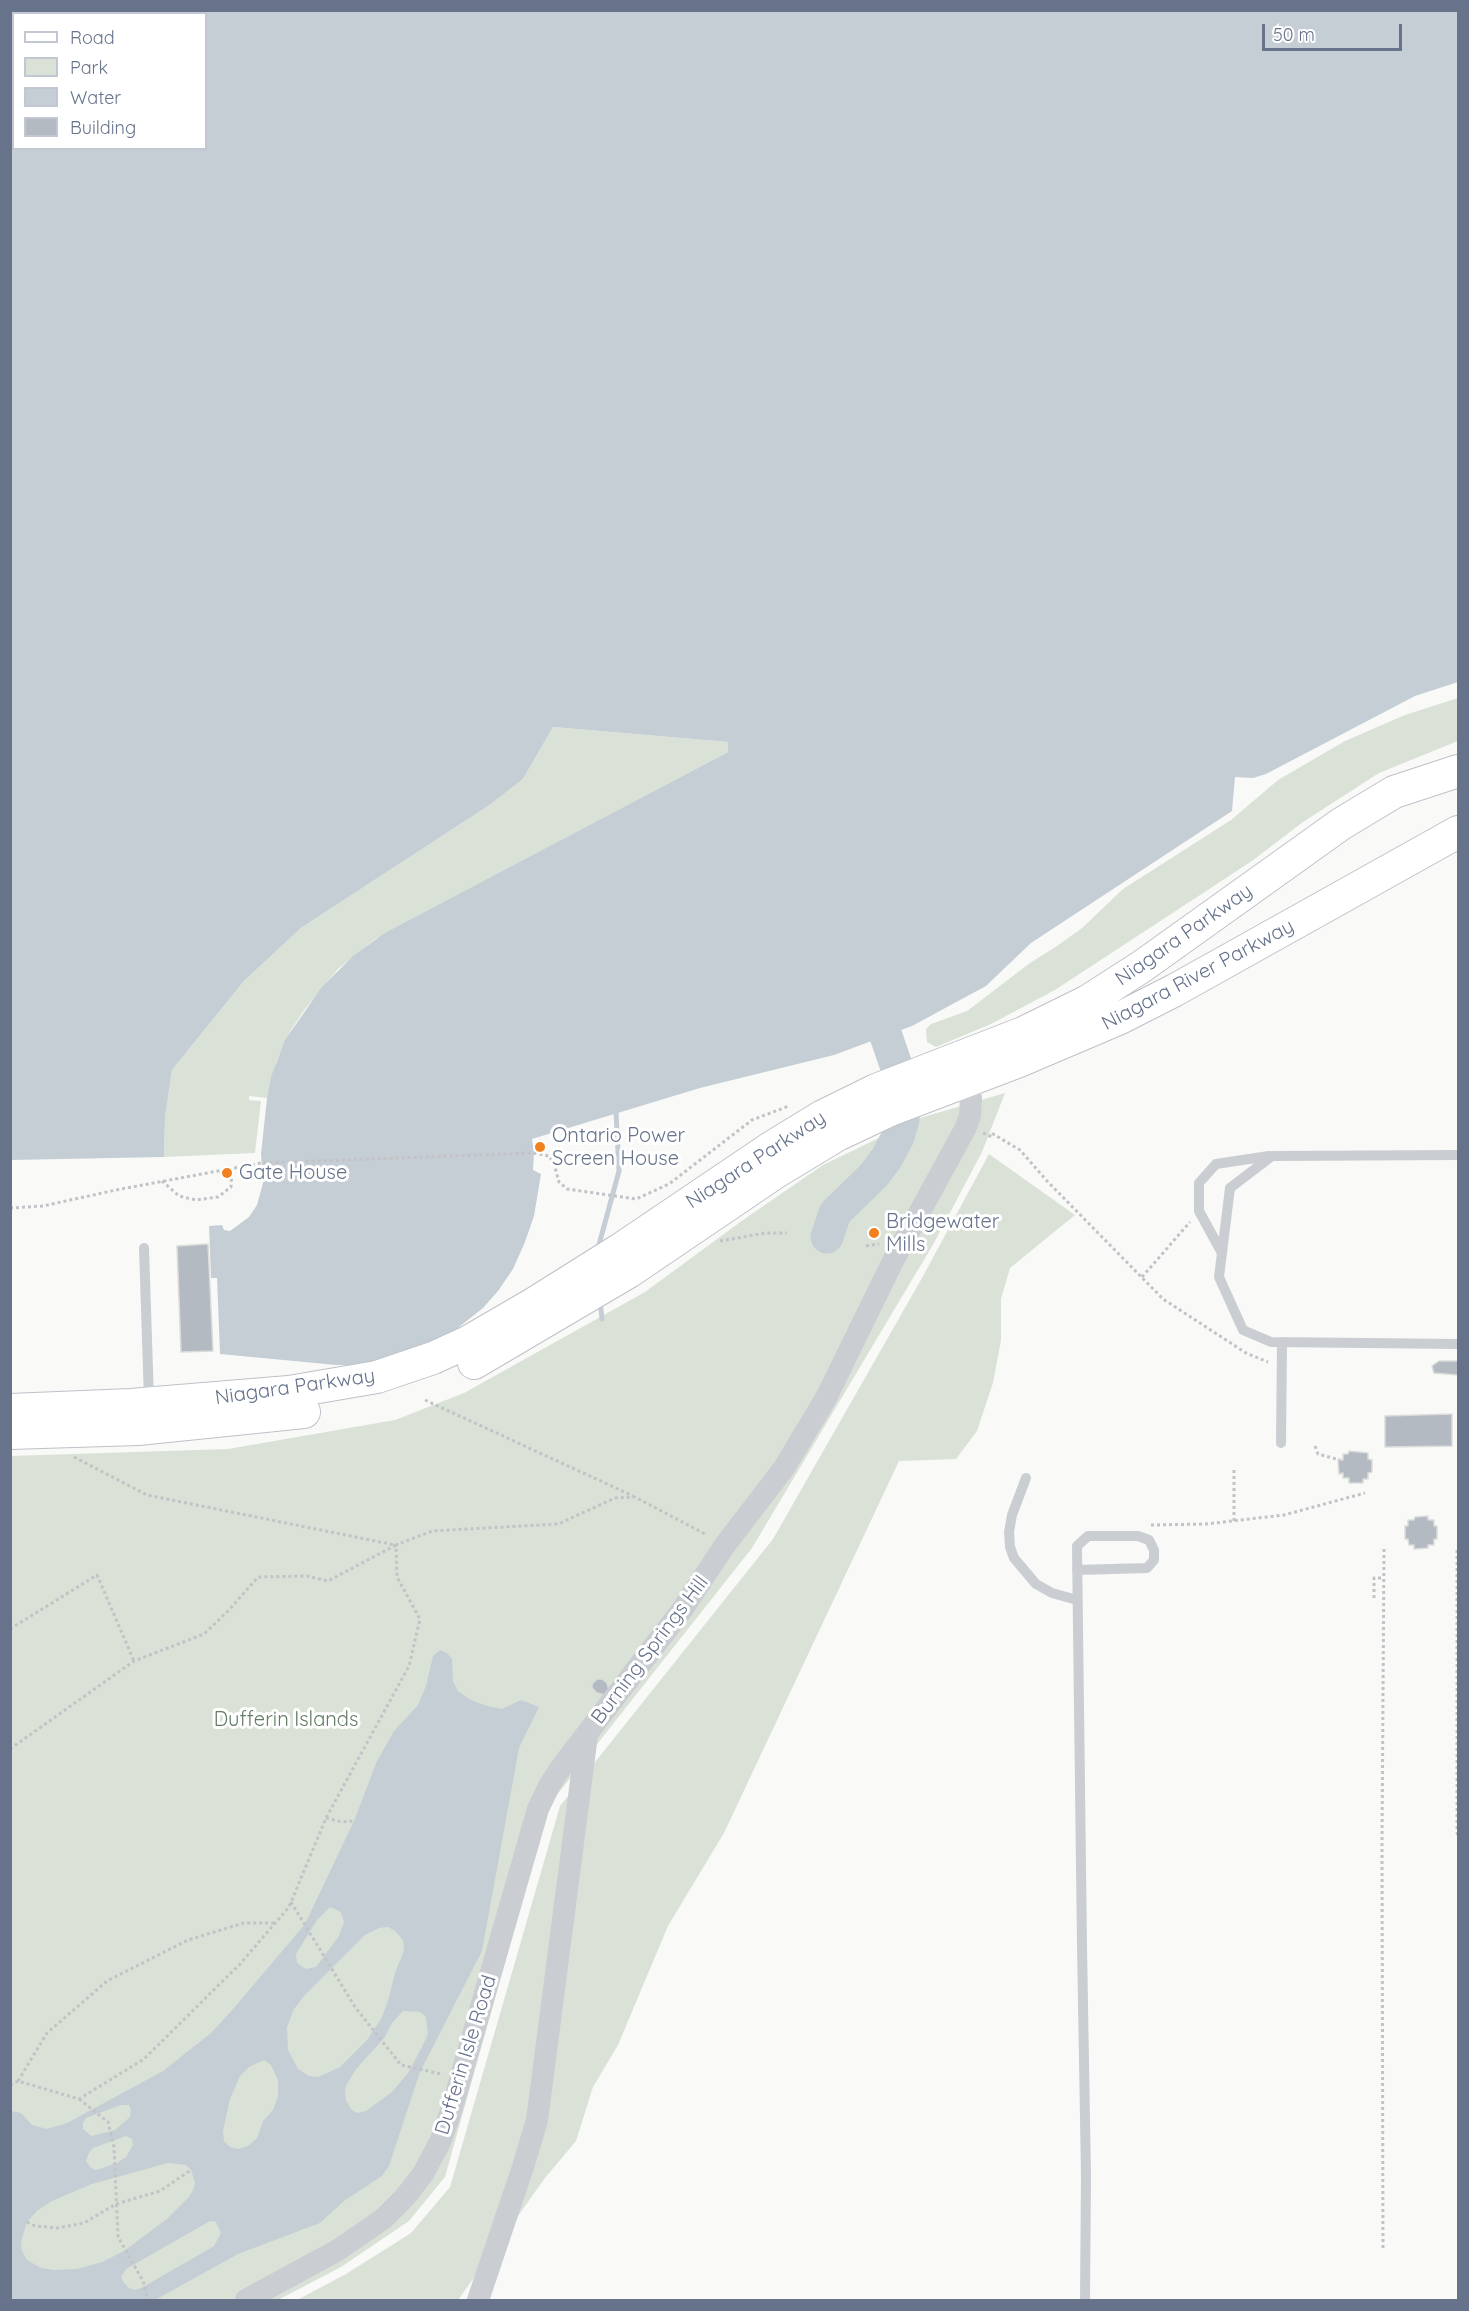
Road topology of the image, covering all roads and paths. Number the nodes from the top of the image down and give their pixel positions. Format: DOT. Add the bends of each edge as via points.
graph roads {
  1 [pos="1458,761"];
  2 [pos="1458,771"];
  3 [pos="1394,792"];
  4 [pos="1458,832"];
  5 [pos="946,1076"];
  6 [pos="982,1132"];
  7 [pos="1458,1155"];
  8 [pos="1272,1156"];
  9 [pos="232,1169"];
  10 [pos="162,1181"];
  11 [pos="624,1198"];
  12 [pos="10,1208"];
  13 [pos="1199,1211"];
  14 [pos="787,1233"];
  15 [pos="722,1240"];
  16 [pos="144,1248"];
  17 [pos="1222,1253"];
  18 [pos="1142,1277"];
  19 [pos="582,1287"];
  20 [pos="1282,1342"];
  21 [pos="1458,1344"];
  22 [pos="1269,1362"];
  23 [pos="425,1400"];
  24 [pos="149,1404"];
  25 [pos="10,1410"];
  26 [pos="10,1433"];
  27 [pos="1281,1443"];
  28 [pos="1315,1446"];
  29 [pos="64,1452"];
  30 [pos="1340,1460"];
  31 [pos="1234,1470"];
  32 [pos="1026,1478"];
  33 [pos="1365,1493"];
  34 [pos="635,1497"];
  35 [pos="1234,1521"];
  36 [pos="1148,1525"];
  37 [pos="396,1545"];
  38 [pos="725,1545"];
  39 [pos="1384,1548"];
  40 [pos="1457,1550"];
  41 [pos="1077,1570"];
  42 [pos="1383,1578"];
  43 [pos="1374,1598"];
  44 [pos="1077,1600"];
  45 [pos="10,1629"];
  46 [pos="134,1661"];
  47 [pos="587,1733"];
  48 [pos="10,1749"];
  49 [pos="326,1818"];
  50 [pos="354,1821"];
  51 [pos="1458,1837"];
  52 [pos="291,1902"];
  53 [pos="276,1923"];
  54 [pos="460,2078"];
  55 [pos="18,2081"];
  56 [pos="10,2085"];
  57 [pos="79,2099"];
  58 [pos="191,2170"];
  59 [pos="116,2204"];
  60 [pos="27,2222"];
  61 [pos="1383,2248"];
  62 [pos="148,2301"];
  63 [pos="246,2301"];
  64 [pos="478,2301"];
  65 [pos="1084,2301"];
  1 -- 3 [label="lane"];
  2 -- 3 [label="main road, Niagara Parkway"];
  3 -- 5 [label="main road, Niagara Parkway" via="1341,824 1096,996"];
  4 -- 5 [label="main road, Niagara River Parkway" via="1120,1018"];
  5 -- 19 [label="main road, Niagara Parkway" via="769,1149 626,1260"];
  5 -- 38 [label="street, Burning Springs Hill" via="971,1098 965,1129 893,1261 826,1398 784,1468"];
  6 -- 18 [label="path" via="1020,1150"];
  7 -- 8 [label="lane"];
  8 -- 13 [label="lane" via="1216,1164 1199,1183"];
  8 -- 17 [label="lane" via="1230,1188"];
  9 -- 10 [label="path"];
  9 -- 10 [label="path" via="231,1187 218,1197 196,1200 179,1196"];
  9 -- 11 [label="path" via="261,1163 534,1153 549,1156 563,1187"];
  10 -- 12 [label="path" via="43,1206"];
  13 -- 17 [label="lane"];
  13 -- 18 [label="path"];
  14 -- 15 [label="path"];
  16 -- 24 [label="lane"];
  17 -- 20 [label="lane" via="1219,1277 1243,1330 1271,1342"];
  18 -- 22 [label="path" via="1163,1299 1246,1353"];
  19 -- 24 [label="main road, Niagara Parkway" via="394,1373 308,1390"];
  19 -- 26 [label="main road, Niagara Parkway" via="464,1368 374,1400 316,1411 182,1425"];
  20 -- 21 [label="lane"];
  20 -- 27 [label="lane"];
  23 -- 34 [label="path"];
  24 -- 25 [label="main road, Niagara Parkway"];
  28 -- 30 [label="path" via="1318,1454"];
  29 -- 37 [label="path" via="147,1495"];
  31 -- 35 [label="path"];
  32 -- 44 [label="lane" via="1009,1532 1014,1558 1036,1584"];
  33 -- 35 [label="path" via="1284,1515"];
  34 -- 37 [label="path" via="615,1498 558,1524 432,1531"];
  34 -- 38 [label="path"];
  35 -- 36 [label="path"];
  37 -- 46 [label="path" via="328,1581 307,1576 258,1577 204,1634"];
  37 -- 49 [label="path" via="397,1576 420,1618 409,1666"];
  38 -- 47 [label="street, Burning Springs Hill" via="682,1610"];
  39 -- 42 [label="path"];
  40 -- 51 [label="path"];
  41 -- 41 [label="lane" via="1147,1568 1154,1560 1154,1550 1149,1540 1138,1536 1088,1536 1077,1546"];
  41 -- 44 [label="lane"];
  42 -- 43 [label="path" via="1374,1578"];
  42 -- 61 [label="path"];
  44 -- 65 [label="lane" via="1086,2176"];
  45 -- 46 [label="path" via="97,1575"];
  46 -- 48 [label="path"];
  47 -- 54 [label="street, Dufferin Isle Road" via="550,1784 538,1809"];
  47 -- 64 [label="street, Burning Springs Hill" via="537,2120"];
  49 -- 50 [label="path"];
  49 -- 52 [label="path"];
  52 -- 53 [label="path"];
  52 -- 54 [label="path" via="355,2007 401,2065"];
  53 -- 55 [label="path" via="244,1923 188,1940 107,1980 47,2033"];
  53 -- 57 [label="path" via="144,2060"];
  54 -- 63 [label="street, Dufferin Isle Road" via="440,2142 405,2198 383,2219 338,2250"];
  55 -- 56 [label="path"];
  55 -- 57 [label="path"];
  57 -- 59 [label="path" via="108,2122 114,2147"];
  58 -- 59 [label="path" via="160,2191"];
  59 -- 60 [label="path" via="84,2223 57,2228"];
  59 -- 62 [label="path" via="118,2237 143,2281"];
}
